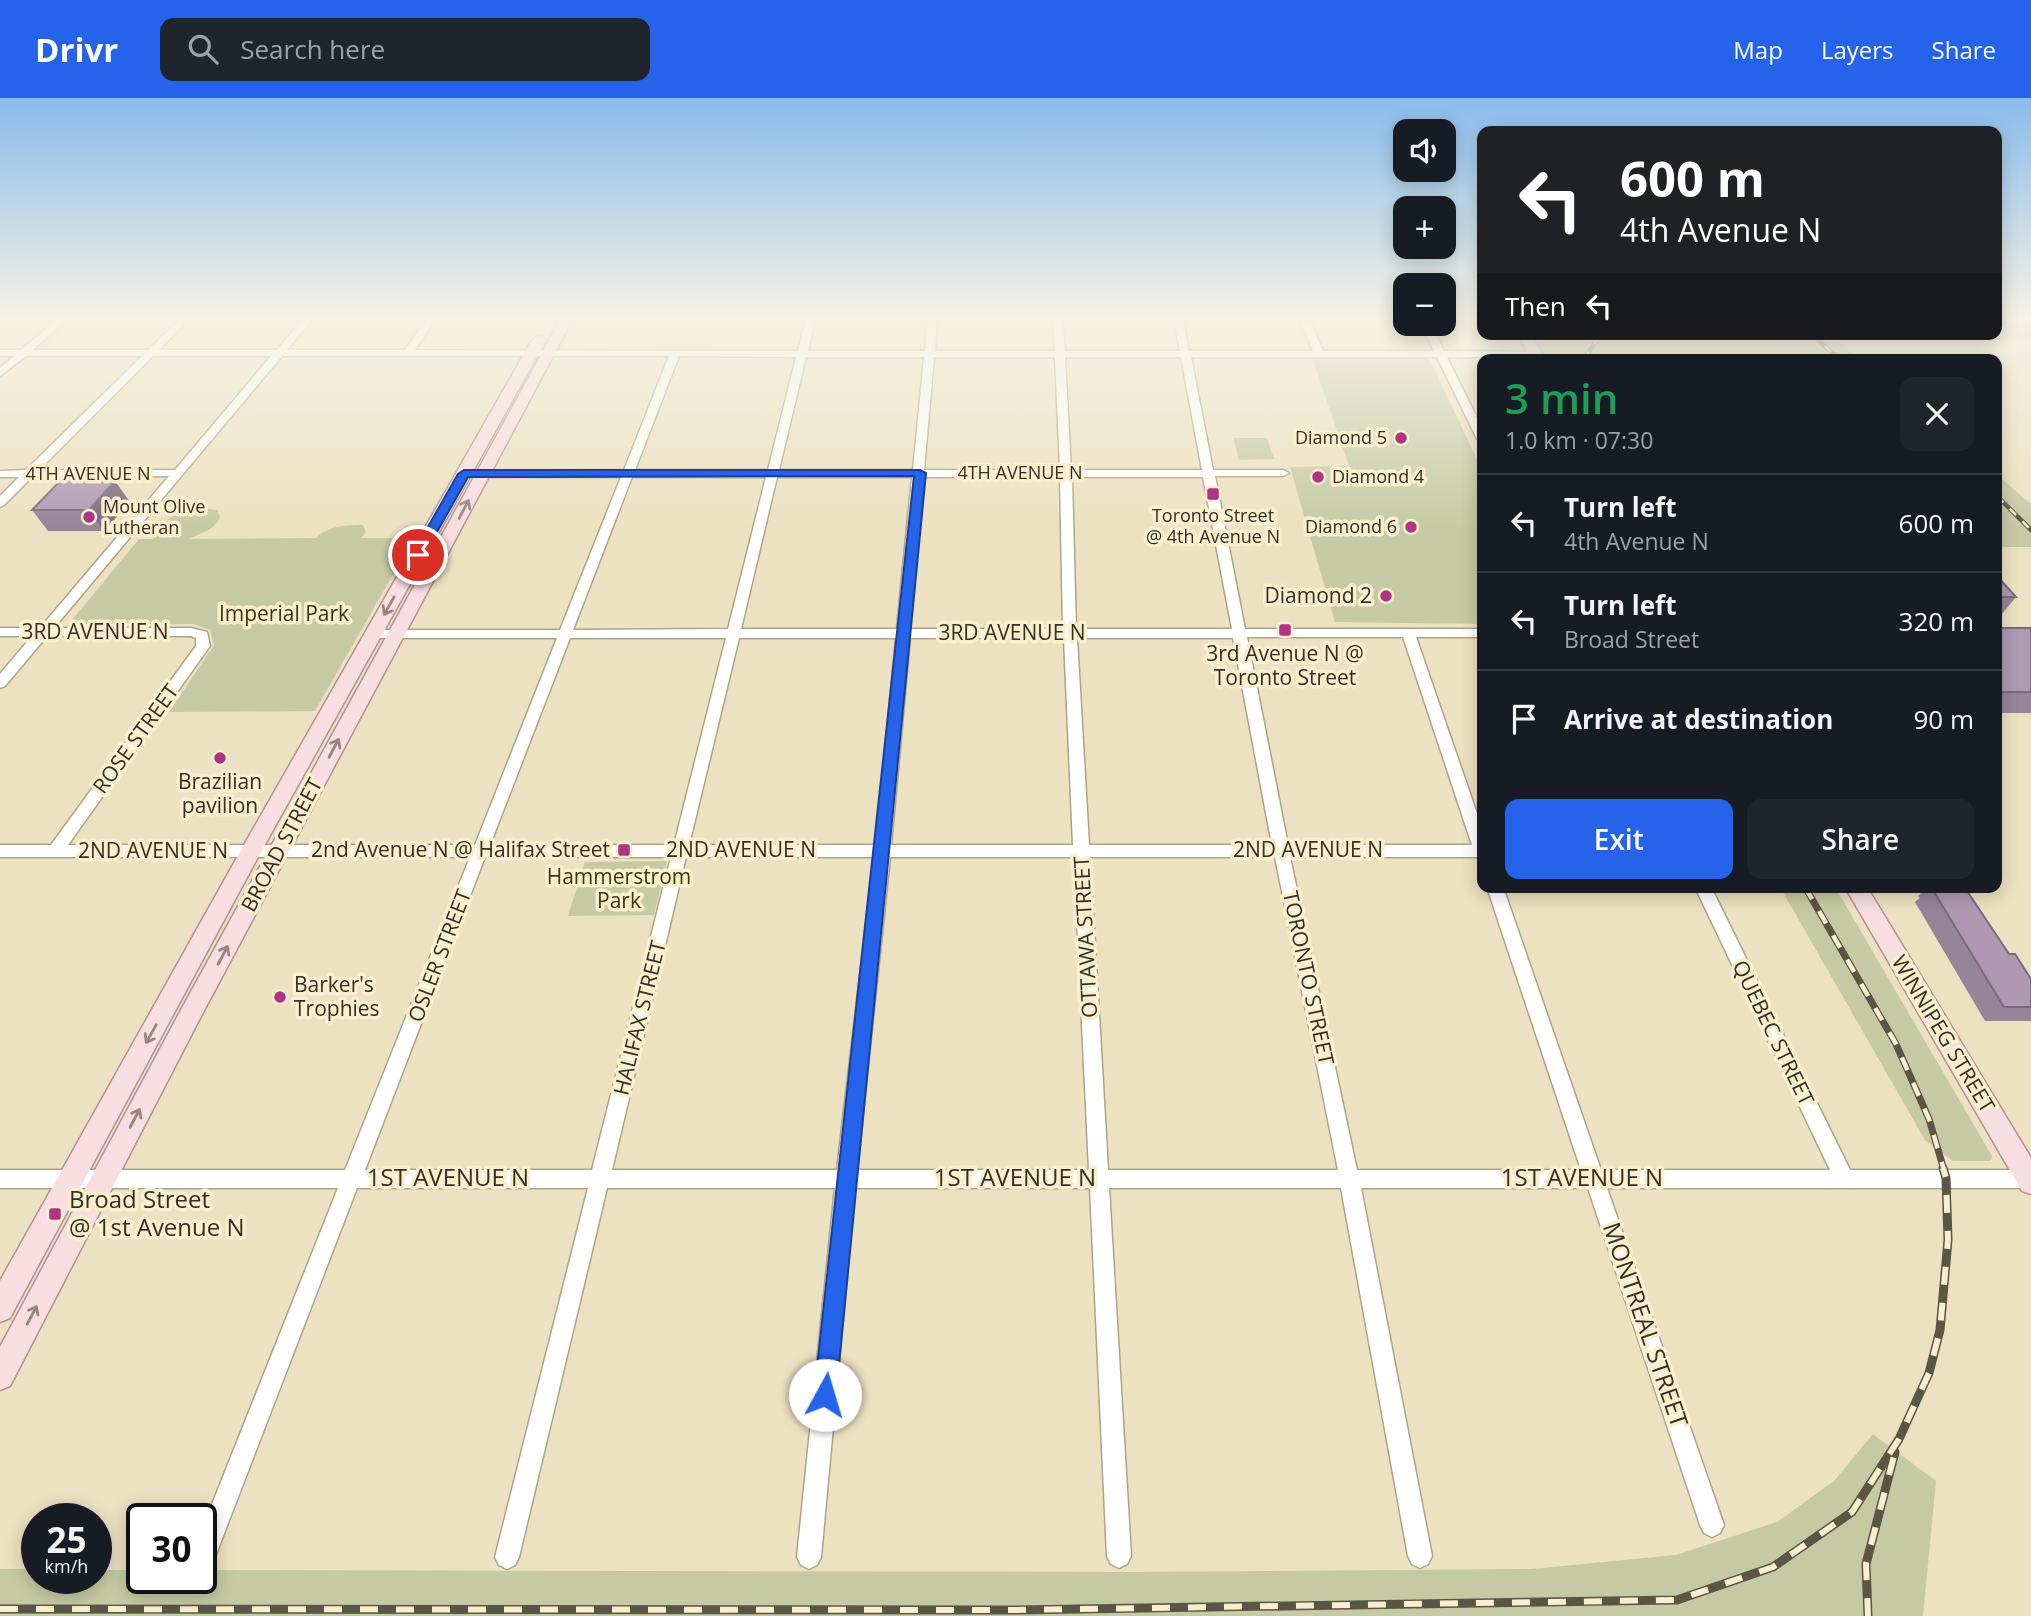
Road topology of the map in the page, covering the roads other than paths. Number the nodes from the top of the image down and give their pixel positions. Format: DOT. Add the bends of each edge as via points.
graph roads {
  1 [pos="115,388"];
  2 [pos="248,388"];
  3 [pos="512,388"];
  4 [pos="530,388"];
  5 [pos="662,388"];
  6 [pos="794,388"];
  7 [pos="926,388"];
  8 [pos="1062,388"];
  9 [pos="1193,388"];
  10 [pos="1457,388"];
  11 [pos="1477,429"];
  12 [pos="176,473"];
  13 [pos="629,473"];
  14 [pos="774,473"];
  15 [pos="920,473"];
  16 [pos="1066,473"];
  17 [pos="1210,473"];
  18 [pos="1283,473"];
  19 [pos="0,474"];
  20 [pos="29,474"];
  21 [pos="464,474"];
  22 [pos="483,474"];
  23 [pos="0,503"];
  24 [pos="0,632"];
  25 [pos="43,632"];
  26 [pos="191,632"];
  27 [pos="1241,633"];
  28 [pos="1408,633"];
  29 [pos="1477,633"];
  30 [pos="373,634"];
  31 [pos="396,634"];
  32 [pos="565,634"];
  33 [pos="732,634"];
  34 [pos="902,634"];
  35 [pos="1070,634"];
  36 [pos="0,683"];
  37 [pos="1477,835"];
  38 [pos="481,849"];
  39 [pos="0,850"];
  40 [pos="681,850"];
  41 [pos="883,850"];
  42 [pos="1081,850"];
  43 [pos="1281,850"];
  44 [pos="1477,850"];
  45 [pos="55,851"];
  46 [pos="251,851"];
  47 [pos="279,851"];
  48 [pos="1497,893"];
  49 [pos="1706,893"];
  50 [pos="1860,893"];
  51 [pos="71,1178"];
  52 [pos="103,1178"];
  53 [pos="352,1178"];
  54 [pos="601,1178"];
  55 [pos="846,1178"];
  56 [pos="1099,1178"];
  57 [pos="1349,1178"];
  58 [pos="1595,1178"];
  59 [pos="1844,1178"];
  60 [pos="0,1179"];
  61 [pos="2030,1180"];
  62 [pos="0,1308"];
  63 [pos="0,1376"];
  64 [pos="217,1521"];
  65 [pos="1712,1525"];
  66 [pos="1119,1556"];
  67 [pos="1420,1556"];
  68 [pos="507,1557"];
  69 [pos="809,1557"];
  1 -- 20 [label="street"];
  2 -- 12 [label="street"];
  3 -- 21 [label="main road, BROAD STREET"];
  4 -- 22 [label="main road, BROAD STREET"];
  5 -- 13 [label="street, OSLER STREET"];
  6 -- 14 [label="street, HALIFAX STREET"];
  7 -- 15 [label="street"];
  8 -- 16 [label="street, OTTAWA STREET"];
  9 -- 17 [label="street, TORONTO STREET"];
  10 -- 11 [label="street"];
  12 -- 20 [label="street, 4TH AVENUE N"];
  12 -- 25 [label="street"];
  13 -- 14 [label="street, 4TH AVENUE N"];
  13 -- 22 [label="street, 4TH AVENUE N"];
  13 -- 32 [label="street, OSLER STREET"];
  14 -- 15 [label="street, 4TH AVENUE N"];
  14 -- 33 [label="street, HALIFAX STREET"];
  15 -- 16 [label="street, 4TH AVENUE N"];
  15 -- 34 [label="street"];
  16 -- 17 [label="street, 4TH AVENUE N"];
  16 -- 35 [label="street, OTTAWA STREET"];
  17 -- 18 [label="street, 4TH AVENUE N"];
  17 -- 27 [label="street, TORONTO STREET"];
  19 -- 20 [label="street, 4TH AVENUE N"];
  20 -- 23 [label="street"];
  21 -- 22 [label="street, 4TH AVENUE N"];
  21 -- 30 [label="main road, BROAD STREET, one-way"];
  31 -- 22 [label="main road, BROAD STREET, one-way"];
  24 -- 25 [label="street, 3RD AVENUE N"];
  25 -- 26 [label="street, 3RD AVENUE N"];
  25 -- 36 [label="street"];
  26 -- 45 [label="street, ROSE STREET" via="202,635 203,646"];
  27 -- 28 [label="street, 3RD AVENUE N"];
  27 -- 35 [label="street, 3RD AVENUE N"];
  27 -- 43 [label="street, TORONTO STREET"];
  28 -- 29 [label="street, 3RD AVENUE N"];
  28 -- 37 [label="street"];
  30 -- 31 [label="street, 3RD AVENUE N"];
  30 -- 46 [label="main road, BROAD STREET"];
  31 -- 32 [label="street, 3RD AVENUE N"];
  47 -- 31 [label="main road, BROAD STREET, one-way"];
  32 -- 33 [label="street, 3RD AVENUE N"];
  32 -- 38 [label="street, OSLER STREET"];
  33 -- 34 [label="street, 3RD AVENUE N"];
  33 -- 40 [label="street, HALIFAX STREET"];
  34 -- 35 [label="street, 3RD AVENUE N"];
  34 -- 41 [label="street"];
  35 -- 42 [label="street, OTTAWA STREET"];
  38 -- 40 [label="street, 2ND AVENUE N"];
  38 -- 47 [label="street, 2ND AVENUE N"];
  38 -- 53 [label="street, OSLER STREET"];
  39 -- 45 [label="street, 2ND AVENUE N"];
  40 -- 41 [label="street, 2ND AVENUE N"];
  40 -- 54 [label="street, HALIFAX STREET"];
  41 -- 42 [label="street, 2ND AVENUE N"];
  41 -- 55 [label="street"];
  42 -- 43 [label="street, 2ND AVENUE N"];
  42 -- 56 [label="street, OTTAWA STREET"];
  43 -- 44 [label="street, 2ND AVENUE N"];
  43 -- 57 [label="street, TORONTO STREET"];
  45 -- 46 [label="street, 2ND AVENUE N"];
  46 -- 47 [label="street, 2ND AVENUE N"];
  46 -- 51 [label="main road, BROAD STREET, one-way"];
  52 -- 47 [label="main road, BROAD STREET, one-way"];
  48 -- 58 [label="street, MONTREAL STREET"];
  49 -- 59 [label="street, QUEBEC STREET"];
  50 -- 61 [label="main road, WINNIPEG STREET"];
  51 -- 52 [label="street, 1ST AVENUE N"];
  51 -- 60 [label="street, 1ST AVENUE N"];
  51 -- 62 [label="main road, BROAD STREET"];
  52 -- 53 [label="street, 1ST AVENUE N"];
  63 -- 52 [label="main road, BROAD STREET, one-way"];
  53 -- 54 [label="street, 1ST AVENUE N"];
  53 -- 64 [label="street, OSLER STREET"];
  54 -- 55 [label="street, 1ST AVENUE N"];
  54 -- 68 [label="street, HALIFAX STREET"];
  55 -- 56 [label="street, 1ST AVENUE N"];
  55 -- 69 [label="street"];
  56 -- 57 [label="street, 1ST AVENUE N"];
  56 -- 66 [label="street, OTTAWA STREET"];
  57 -- 58 [label="street, 1ST AVENUE N"];
  57 -- 67 [label="street, TORONTO STREET"];
  58 -- 59 [label="street, 1ST AVENUE N"];
  58 -- 65 [label="street, MONTREAL STREET"];
  59 -- 61 [label="street, 1ST AVENUE N"];
}
